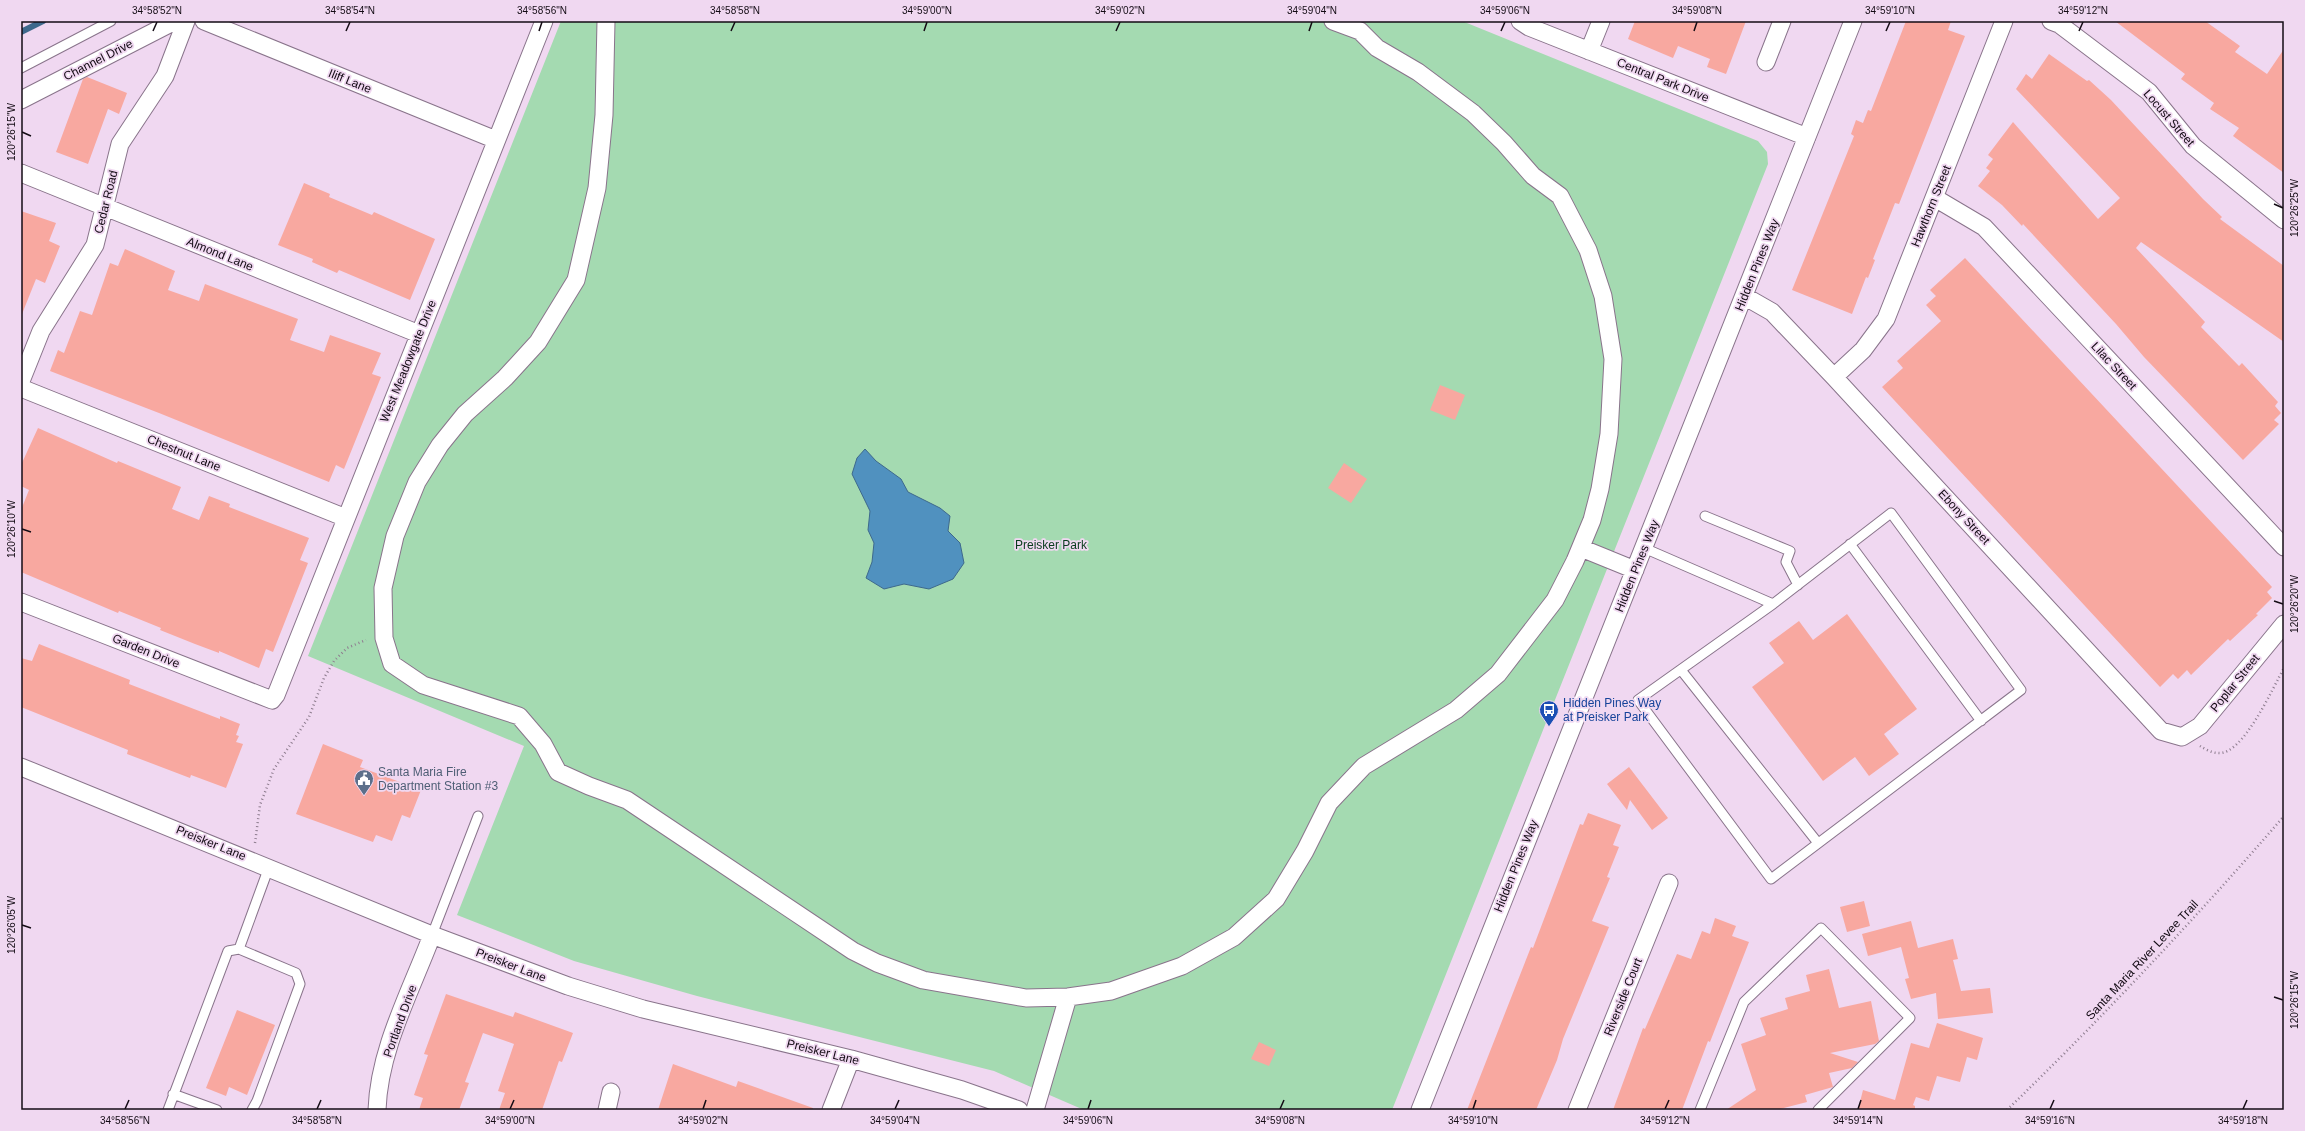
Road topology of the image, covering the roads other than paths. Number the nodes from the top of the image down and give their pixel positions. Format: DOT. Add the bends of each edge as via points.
graph roads {
  1 [pos="111,21"];
  2 [pos="175,21"];
  3 [pos="186,21"];
  4 [pos="204,21"];
  5 [pos="544,21"];
  6 [pos="606,21"];
  7 [pos="1333,21"];
  8 [pos="1520,21"];
  9 [pos="1601,21"];
  10 [pos="1782,21"];
  11 [pos="1853,21"];
  12 [pos="2004,21"];
  13 [pos="2051,21"];
  14 [pos="1589,51"];
  15 [pos="1766,62"];
  16 [pos="21,68"];
  17 [pos="21,100"];
  18 [pos="1807,137"];
  19 [pos="496,140"];
  20 [pos="21,173"];
  21 [pos="1935,198"];
  22 [pos="105,208"];
  23 [pos="2284,220"];
  24 [pos="1744,296"];
  25 [pos="419,334"];
  26 [pos="1834,377"];
  27 [pos="21,381"];
  28 [pos="21,388"];
  29 [pos="1705,516"];
  30 [pos="346,518"];
  31 [pos="1850,544"];
  32 [pos="2284,547"];
  33 [pos="1581,548"];
  34 [pos="1644,548"];
  35 [pos="1636,570"];
  36 [pos="1798,585"];
  37 [pos="21,602"];
  38 [pos="1773,604"];
  39 [pos="2284,624"];
  40 [pos="1681,670"];
  41 [pos="272,700"];
  42 [pos="1981,721"];
  43 [pos="2182,737"];
  44 [pos="21,767"];
  45 [pos="478,816"];
  46 [pos="1818,843"];
  47 [pos="268,867"];
  48 [pos="1669,883"];
  49 [pos="432,935"];
  50 [pos="239,949"];
  51 [pos="1068,997"];
  52 [pos="851,1059"];
  53 [pos="611,1092"];
  54 [pos="174,1094"];
  55 [pos="168,1110"];
  56 [pos="217,1110"];
  57 [pos="252,1110"];
  58 [pos="377,1110"];
  59 [pos="607,1110"];
  60 [pos="831,1110"];
  61 [pos="1019,1110"];
  62 [pos="1035,1110"];
  63 [pos="1420,1110"];
  64 [pos="1577,1110"];
  65 [pos="1700,1110"];
  66 [pos="1818,1110"];
  1 -- 16 [label="lane"];
  2 -- 17 [label="street, Channel Drive"];
  3 -- 22 [label="street, Cedar Road" via="165,76 120,144"];
  4 -- 19 [label="street, Iliff Lane"];
  5 -- 19 [label="street, West Meadowgate Drive"];
  6 -- 51 [label="street" via="604,115 597,188 576,280 538,342 505,378 466,414 440,445 417,482 395,536 383,588 384,638 392,664 423,685 519,716 543,744 558,772 627,800 853,951 877,963 923,980 1026,998"];
  7 -- 33 [label="street" via="1360,31 1377,48 1418,72 1473,113 1533,176 1560,196 1588,250 1603,296 1613,359 1609,434 1600,489"];
  8 -- 14 [label="street, Central Park Drive"];
  9 -- 14 [label="street"];
  10 -- 15 [label="street"];
  11 -- 18 [label="street, Hidden Pines Way"];
  12 -- 21 [label="street, Hawthorn Street"];
  13 -- 23 [label="street, Locust Street" via="2059,24 2149,92 2193,146"];
  14 -- 18 [label="street, Central Park Drive"];
  18 -- 24 [label="street, Hidden Pines Way"];
  19 -- 25 [label="street, West Meadowgate Drive"];
  20 -- 22 [label="street, Almond Lane"];
  21 -- 26 [label="street, Hawthorn Street" via="1886,319 1863,350"];
  21 -- 32 [label="street, Lilac Street" via="1984,227"];
  22 -- 25 [label="street, Almond Lane"];
  22 -- 27 [label="street, Cedar Road" via="95,244 41,331"];
  24 -- 26 [label="street, Ebony Street" via="1772,312"];
  24 -- 34 [label="street, Hidden Pines Way"];
  25 -- 30 [label="street, West Meadowgate Drive"];
  26 -- 43 [label="street, Ebony Street" via="2161,731"];
  28 -- 30 [label="street, Chestnut Lane"];
  29 -- 36 [label="lane" via="1790,551 1786,562"];
  30 -- 41 [label="street, West Meadowgate Drive"];
  31 -- 36 [label="lane"];
  31 -- 42 [label="lane"];
  31 -- 42 [label="lane" via="1891,513 2022,690"];
  33 -- 35 [label="street"];
  33 -- 51 [label="street" via="1554,600 1498,674 1456,710 1364,766 1329,803 1305,851 1276,899 1234,937 1182,966 1111,991"];
  34 -- 35 [label="street, Hidden Pines Way"];
  34 -- 38 [label="lane"];
  35 -- 63 [label="street, Hidden Pines Way"];
  36 -- 38 [label="lane"];
  37 -- 41 [label="street, Garden Drive"];
  38 -- 40 [label="lane"];
  39 -- 43 [label="street, Poplar Street" via="2200,726"];
  40 -- 46 [label="lane"];
  40 -- 46 [label="lane" via="1638,700 1771,879"];
  42 -- 46 [label="lane"];
  44 -- 47 [label="street, Preisker Lane"];
  45 -- 49 [label="lane"];
  47 -- 49 [label="street, Preisker Lane"];
  47 -- 50 [label="lane"];
  48 -- 64 [label="street, Riverside Court"];
  49 -- 52 [label="street, Preisker Lane" via="568,986 636,1006"];
  49 -- 58 [label="street, Portland Drive" via="390,1043 381,1076"];
  50 -- 54 [label="lane" via="228,951"];
  50 -- 57 [label="lane" via="296,973 300,984"];
  51 -- 62 [label="street"];
  52 -- 60 [label="street"];
  52 -- 61 [label="street, Preisker Lane" via="962,1090"];
  53 -- 59 [label="street"];
  54 -- 55 [label="lane"];
  54 -- 56 [label="lane"];
  65 -- 66 [label="lane" via="1744,1002 1822,928 1910,1018"];
}
